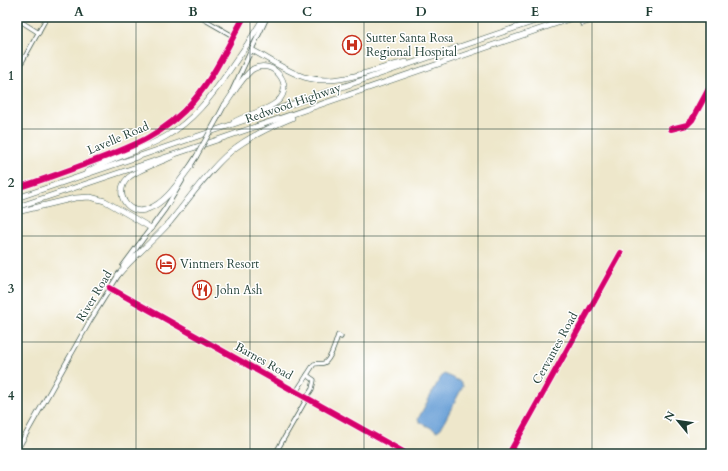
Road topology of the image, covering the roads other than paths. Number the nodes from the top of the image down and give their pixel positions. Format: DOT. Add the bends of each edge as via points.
graph roads {
  1 [pos="47,17"];
  2 [pos="200,17"];
  3 [pos="244,17"];
  4 [pos="266,17"];
  5 [pos="547,17"];
  6 [pos="575,17"];
  7 [pos="603,17"];
  8 [pos="17,19"];
  9 [pos="206,19"];
  10 [pos="582,24"];
  11 [pos="39,33"];
  12 [pos="233,36"];
  13 [pos="252,50"];
  14 [pos="425,59"];
  15 [pos="17,71"];
  16 [pos="711,85"];
  17 [pos="224,105"];
  18 [pos="320,105"];
  19 [pos="226,127"];
  20 [pos="671,129"];
  21 [pos="186,150"];
  22 [pos="191,166"];
  23 [pos="79,177"];
  24 [pos="17,188"];
  25 [pos="17,198"];
  26 [pos="17,207"];
  27 [pos="17,212"];
  28 [pos="151,228"];
  29 [pos="621,252"];
  30 [pos="118,275"];
  31 [pos="110,288"];
  32 [pos="341,337"];
  33 [pos="307,375"];
  34 [pos="296,392"];
  35 [pos="307,398"];
  36 [pos="17,450"];
  37 [pos="275,454"];
  38 [pos="407,454"];
  39 [pos="509,454"];
  1 -- 11 [label="street"];
  2 -- 9 [label="street"];
  3 -- 12 [label="street, Lavelle Road"];
  4 -- 13 [label="main road, River Road"];
  4 -- 23 [label="highway" via="208,101 191,119 164,138"];
  5 -- 14 [label="highway, Redwood Highway"];
  6 -- 18 [label="highway, Redwood Highway"];
  7 -- 10 [label="street"];
  8 -- 11 [label="street"];
  9 -- 12 [label="street"];
  11 -- 15 [label="street"];
  12 -- 24 [label="street, Lavelle Road" via="198,96 159,132 127,149"];
  13 -- 14 [label="highway" via="300,75 328,80"];
  13 -- 17 [label="main road, River Road"];
  14 -- 19 [label="highway, Redwood Highway"];
  16 -- 20 [label="street" via="692,120 687,125"];
  17 -- 19 [label="highway" via="254,69 270,68 282,78 284,89 278,101"];
  17 -- 22 [label="main road, River Road, bridge"];
  18 -- 21 [label="highway, Redwood Highway"];
  18 -- 30 [label="highway" via="255,135 230,152 170,222"];
  19 -- 23 [label="highway, Redwood Highway"];
  21 -- 22 [label="highway" via="129,177 122,189 124,202 136,211 151,208 168,195"];
  21 -- 26 [label="highway, Redwood Highway"];
  22 -- 28 [label="main road, River Road"];
  23 -- 25 [label="highway, Redwood Highway"];
  27 -- 28 [label="highway" via="75,198 90,197 108,202"];
  28 -- 30 [label="main road, River Road"];
  29 -- 39 [label="street, Cervantes Road"];
  30 -- 31 [label="main road, River Road"];
  31 -- 34 [label="street, Barnes Road"];
  31 -- 36 [label="main road, River Road"];
  32 -- 33 [label="street" via="338,335 326,361 314,364"];
  33 -- 34 [label="street"];
  33 -- 35 [label="street" via="314,380"];
  34 -- 35 [label="street, Barnes Road"];
  35 -- 37 [label="street"];
  35 -- 38 [label="street, Barnes Road"];
}
